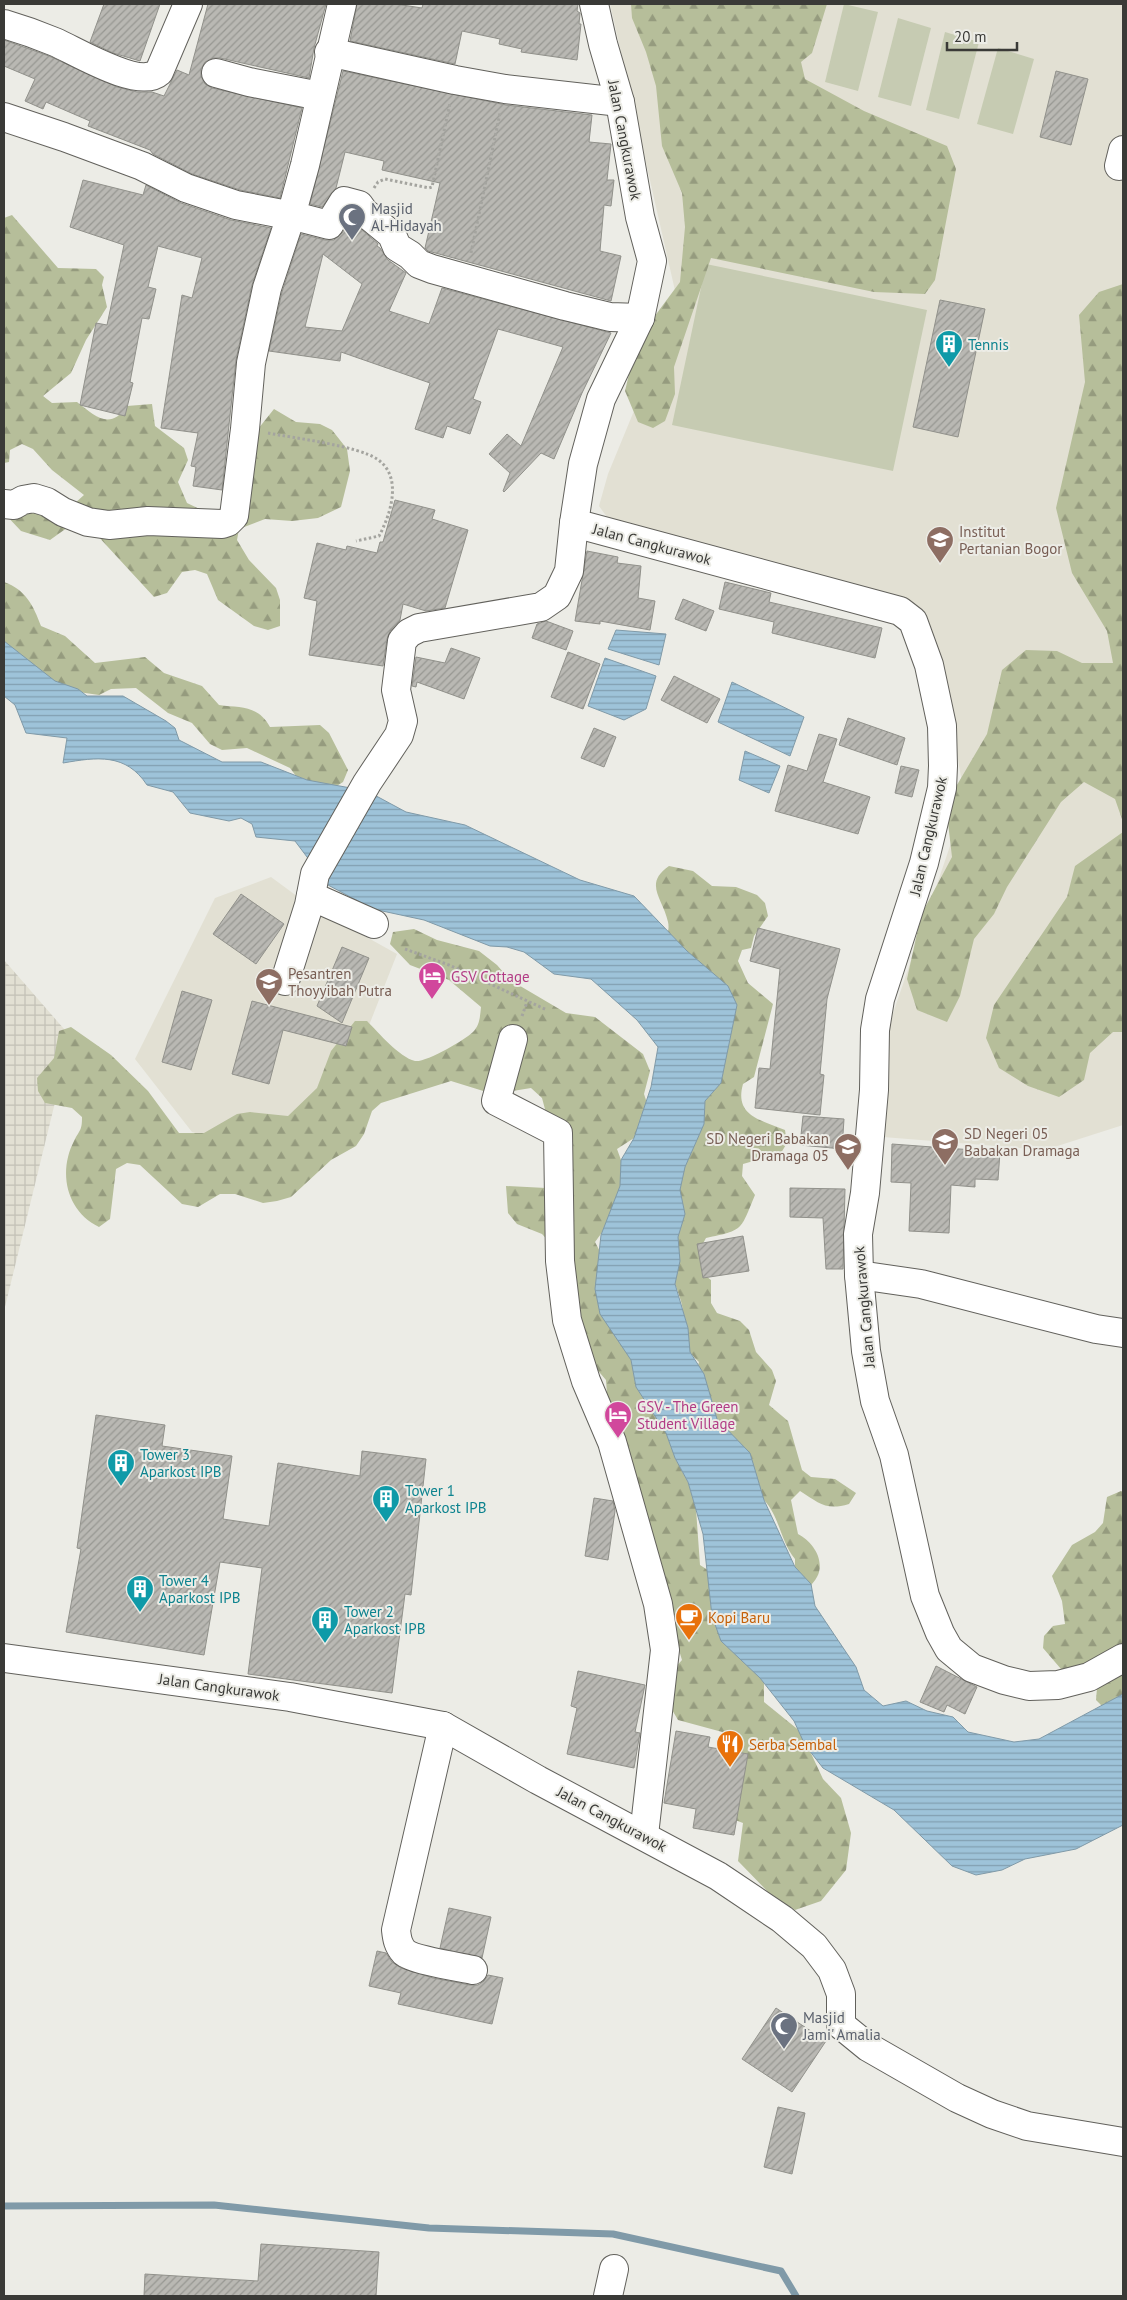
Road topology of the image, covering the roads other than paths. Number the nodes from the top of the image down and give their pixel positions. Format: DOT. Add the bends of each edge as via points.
graph roads {
  1 [pos="188,4"];
  2 [pos="342,4"];
  3 [pos="594,4"];
  4 [pos="4,24"];
  5 [pos="330,52"];
  6 [pos="216,73"];
  7 [pos="320,96"];
  8 [pos="620,102"];
  9 [pos="4,117"];
  10 [pos="291,216"];
  11 [pos="640,318"];
  12 [pos="4,504"];
  13 [pos="574,523"];
  14 [pos="313,885"];
  15 [pos="374,924"];
  16 [pos="285,981"];
  17 [pos="513,1039"];
  18 [pos="858,1275"];
  19 [pos="1123,1333"];
  20 [pos="4,1658"];
  21 [pos="1123,1658"];
  22 [pos="443,1726"];
  23 [pos="644,1835"];
  24 [pos="473,1970"];
  25 [pos="1123,2142"];
  26 [pos="614,2269"];
  27 [pos="608,2296"];
  1 -- 4 [label="street" via="159,72 146,78 112,69"];
  2 -- 5 [label="street"];
  3 -- 8 [label="street, Jalan Cangkurawok"];
  5 -- 7 [label="street"];
  5 -- 8 [label="street" via="505,89"];
  6 -- 7 [label="street"];
  7 -- 10 [label="street"];
  8 -- 11 [label="street, Jalan Cangkurawok" via="643,231 652,261"];
  9 -- 10 [label="street" via="142,166 186,188 227,202"];
  10 -- 11 [label="street" via="328,225 344,200 359,205 392,235 397,247 419,264 610,317"];
  10 -- 12 [label="street" via="266,288 251,363 234,516 228,522 208,524 148,521 109,525 88,522 34,498 14,505"];
  11 -- 13 [label="street, Jalan Cangkurawok" via="601,399 583,464"];
  13 -- 14 [label="street" via="569,572 557,596 541,606 419,628 402,641 396,690 403,721 399,735 367,783"];
  13 -- 18 [label="street, Jalan Cangkurawok" via="900,611 912,621 920,638 942,726 942,788 924,863 880,999 876,1022 874,1090 858,1234"];
  14 -- 15 [label="street"];
  14 -- 16 [label="street"];
  17 -- 23 [label="street" via="496,1101 558,1133 560,1261 567,1320 586,1381 612,1442 658,1604 665,1650"];
  18 -- 19 [label="street" via="921,1284"];
  18 -- 21 [label="street, Jalan Cangkurawok" via="875,1400 894,1454 925,1596 949,1649 972,1668 1029,1686 1058,1685 1089,1677"];
  20 -- 22 [label="street, Jalan Cangkurawok" via="290,1697"];
  22 -- 23 [label="street, Jalan Cangkurawok"];
  22 -- 24 [label="street" via="396,1930 397,1942 405,1953"];
  23 -- 25 [label="street, Jalan Cangkurawok" via="718,1876 782,1919 814,1946 832,1970 841,1994 841,2026 868,2048 992,2114 1028,2126"];
  26 -- 27 [label="street"];
}
